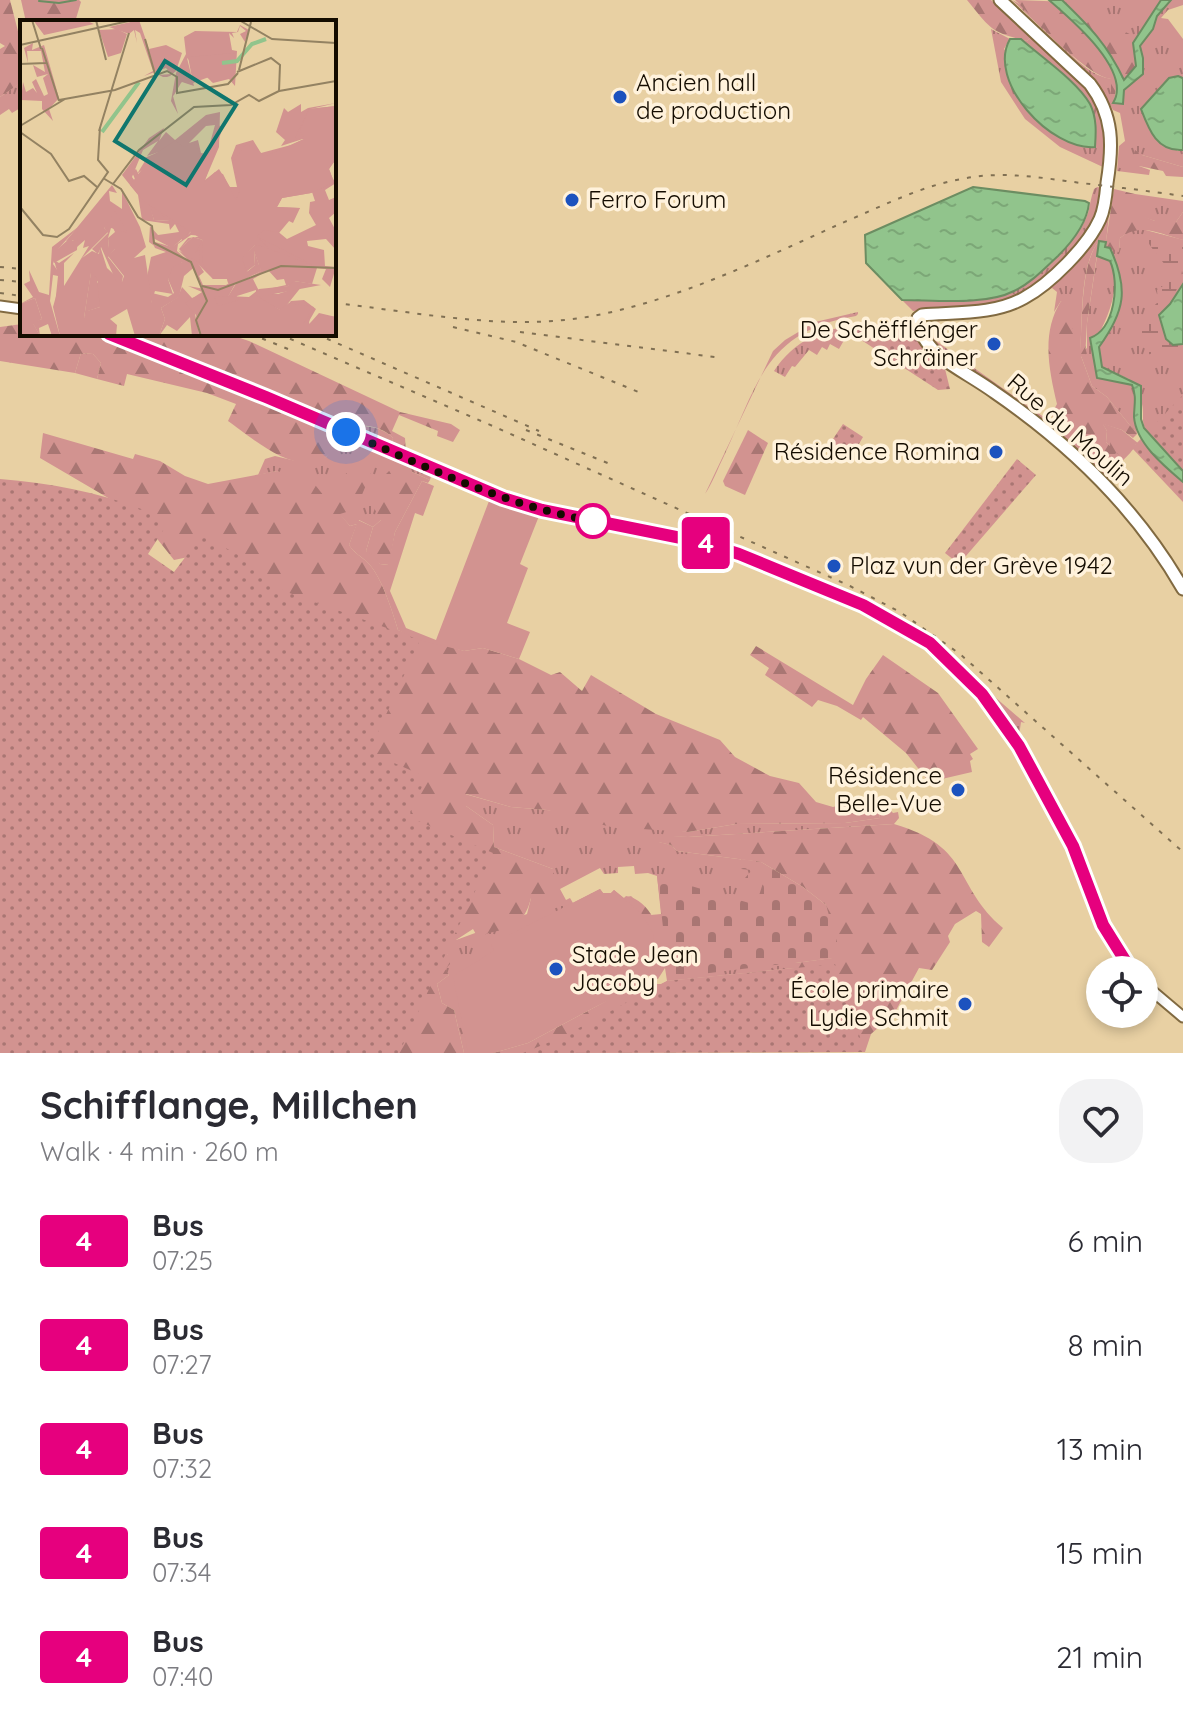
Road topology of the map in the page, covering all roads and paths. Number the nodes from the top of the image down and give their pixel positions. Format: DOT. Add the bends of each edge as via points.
graph roads {
  1 [pos="1000,0"];
  2 [pos="1007,0"];
  3 [pos="1025,23"];
  4 [pos="0,306"];
  5 [pos="20,309"];
  6 [pos="114,336"];
  7 [pos="1183,589"];
  8 [pos="1122,956"];
  9 [pos="1158,996"];
  10 [pos="1183,1017"];
  1 -- 3 [label="main road"];
  2 -- 3 [label="main road"];
  3 -- 7 [label="main road, Rue du Moulin" via="1090,84 1107,112 1112,141 1105,205 1082,245 1037,290 995,309 922,315 922,333 938,355 1020,411 1110,489 1150,537"];
  4 -- 5 [label="street"];
  6 -- 8 [label="street" via="484,491 542,510 739,554 879,614 930,643 997,714 1029,763"];
  9 -- 10 [label="street"];
}
